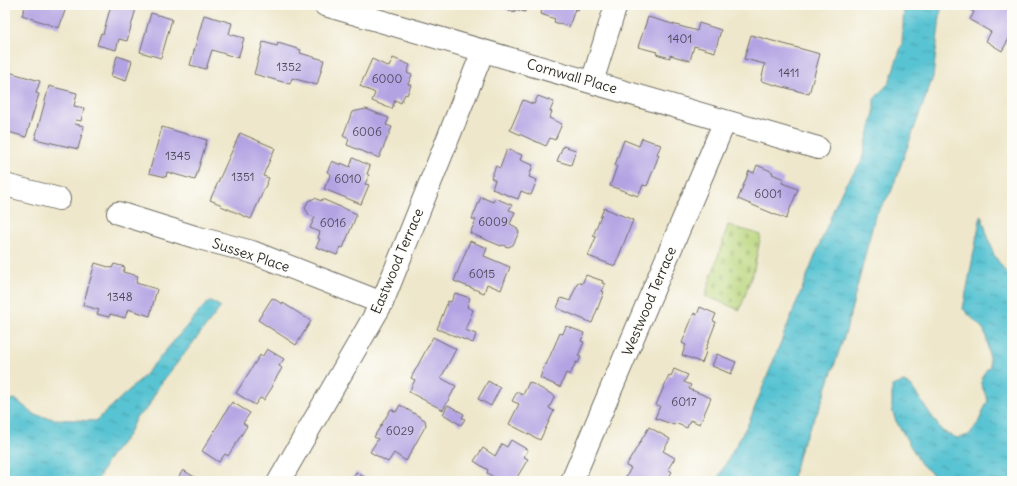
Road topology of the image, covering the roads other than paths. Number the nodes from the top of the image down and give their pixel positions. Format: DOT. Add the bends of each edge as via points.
graph roads {
  1 [pos="325,5"];
  2 [pos="616,5"];
  3 [pos="483,51"];
  4 [pos="592,82"];
  5 [pos="725,121"];
  6 [pos="818,148"];
  7 [pos="5,184"];
  8 [pos="59,200"];
  9 [pos="118,213"];
  10 [pos="382,303"];
  11 [pos="279,481"];
  12 [pos="572,481"];
  1 -- 3 [label="street, Cornwall Place"];
  2 -- 4 [label="street"];
  3 -- 4 [label="street, Cornwall Place"];
  3 -- 10 [label="street, Eastwood Terrace"];
  4 -- 5 [label="street, Cornwall Place"];
  5 -- 6 [label="street, Cornwall Place"];
  5 -- 12 [label="street, Westwood Terrace"];
  7 -- 8 [label="street"];
  9 -- 10 [label="street, Sussex Place" via="252,252"];
  10 -- 11 [label="street, Eastwood Terrace"];
}
